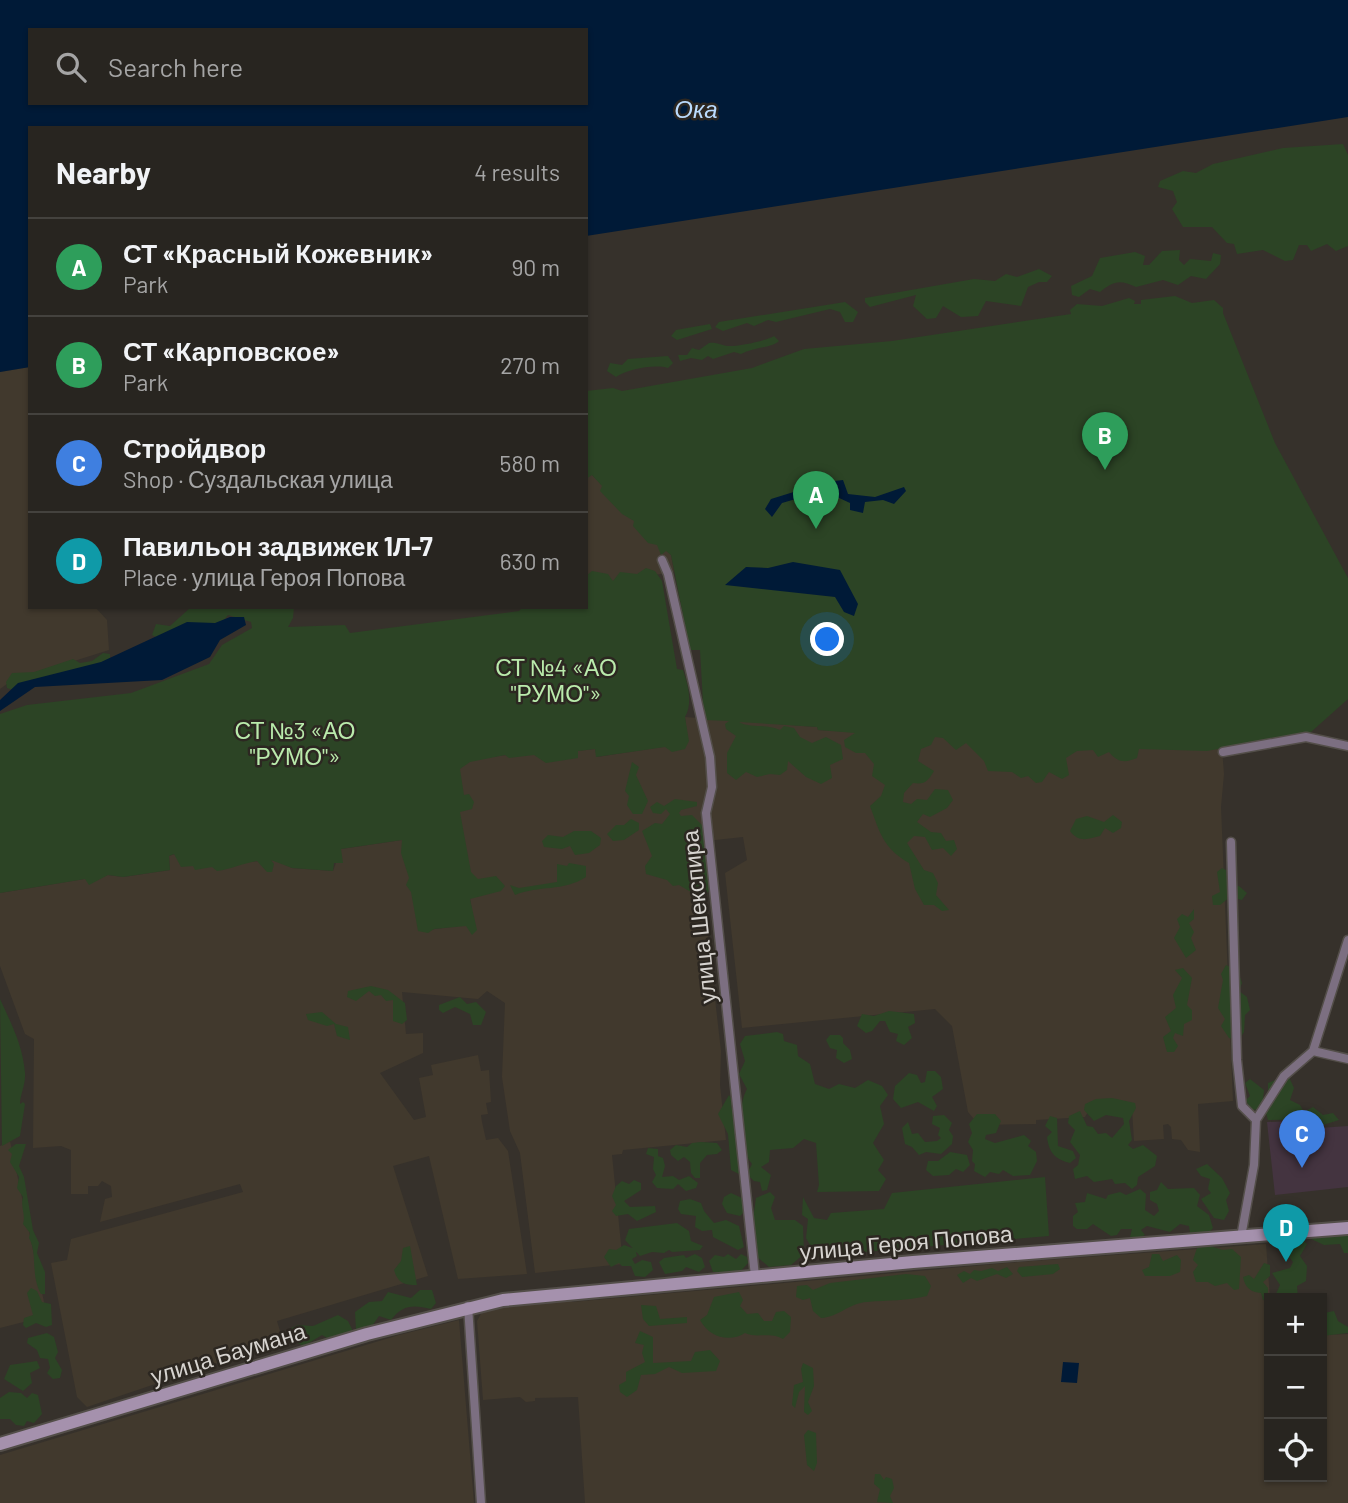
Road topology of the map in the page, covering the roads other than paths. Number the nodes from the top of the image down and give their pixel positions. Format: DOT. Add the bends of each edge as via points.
graph roads {
  1 [pos="662,560"];
  2 [pos="1348,746"];
  3 [pos="1223,752"];
  4 [pos="1231,842"];
  5 [pos="1348,940"];
  6 [pos="1313,1051"];
  7 [pos="1348,1059"];
  8 [pos="1256,1120"];
  9 [pos="1348,1228"];
  10 [pos="1241,1237"];
  11 [pos="755,1276"];
  12 [pos="468,1306"];
  13 [pos="0,1444"];
  14 [pos="481,1503"];
  1 -- 11 [label="street, улица Шекспира" via="710,757 712,787 706,813"];
  2 -- 3 [label="street" via="1306,737"];
  4 -- 8 [label="street" via="1237,1060 1242,1106"];
  5 -- 6 [label="street"];
  6 -- 7 [label="street"];
  6 -- 8 [label="street" via="1284,1076"];
  8 -- 10 [label="street" via="1254,1165"];
  9 -- 10 [label="street, улица Героя Попова"];
  10 -- 11 [label="street, улица Героя Попова"];
  11 -- 12 [label="street, улица Героя Попова"];
  12 -- 13 [label="street, улица Баумана"];
  12 -- 14 [label="street"];
}
